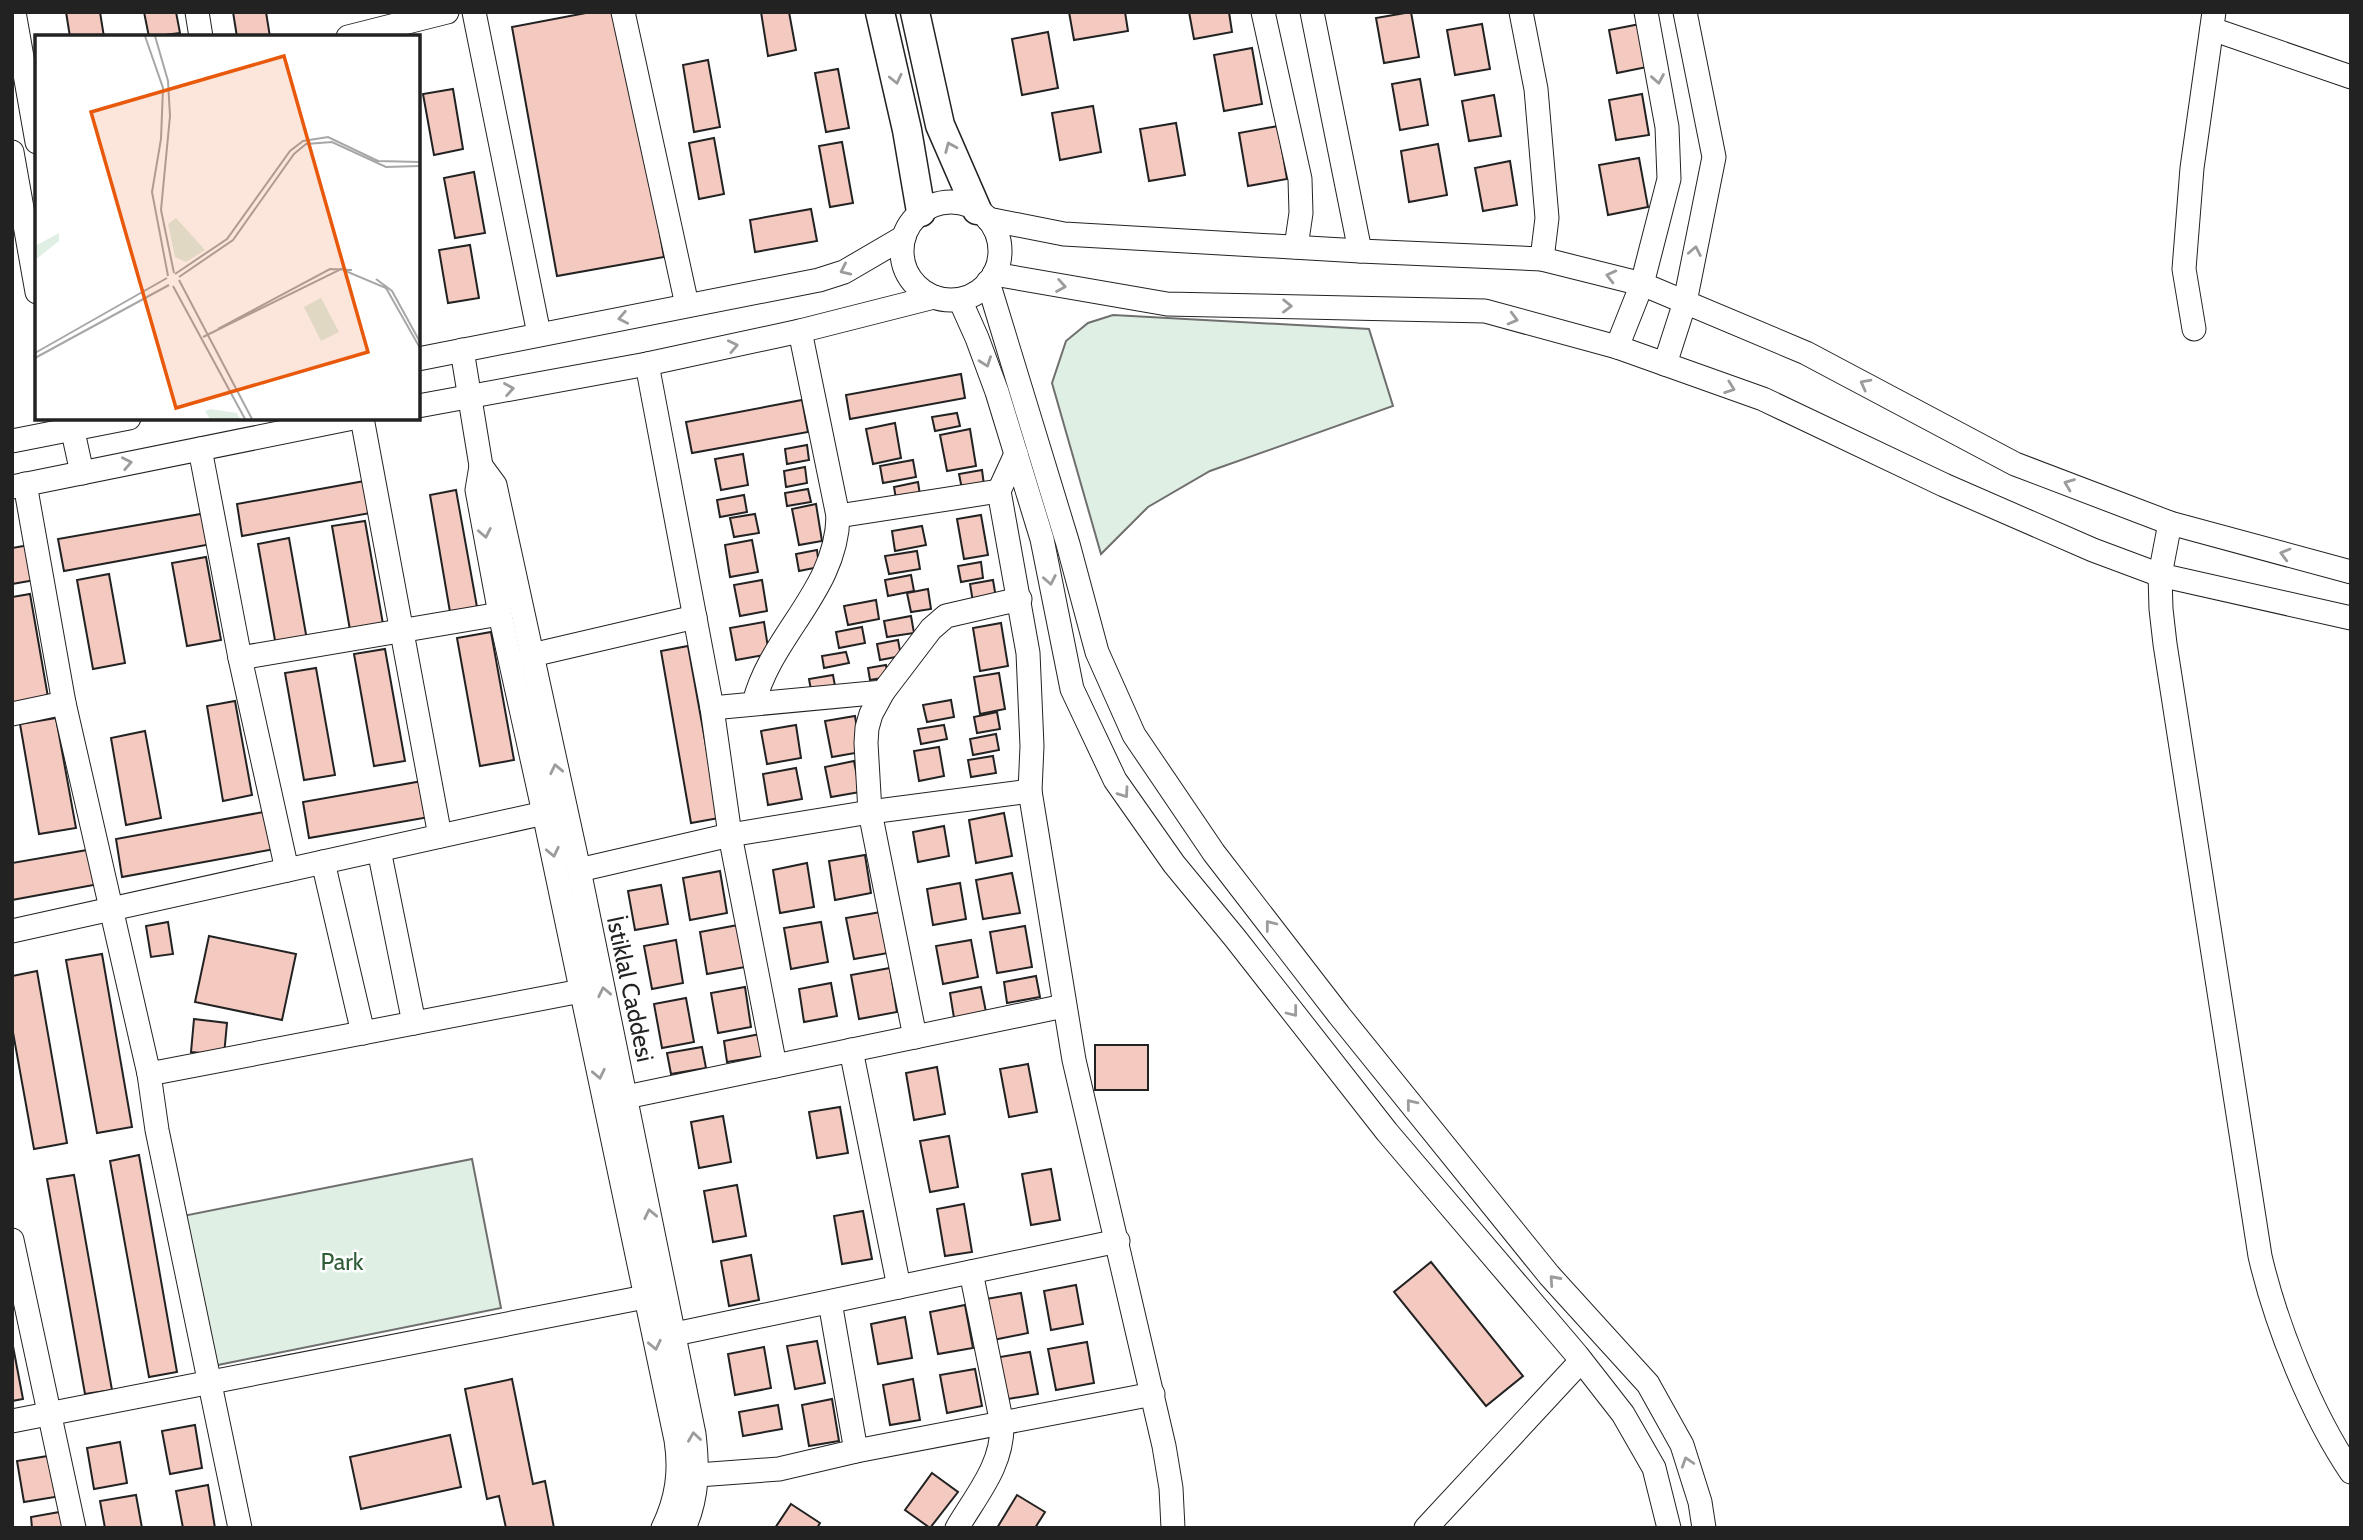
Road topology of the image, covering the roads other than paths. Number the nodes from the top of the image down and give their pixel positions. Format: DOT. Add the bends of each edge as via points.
graph roads {
  1 [pos="14,12"];
  2 [pos="197,12"];
  3 [pos="447,12"];
  4 [pos="474,12"];
  5 [pos="623,12"];
  6 [pos="880,12"];
  7 [pos="915,12"];
  8 [pos="1263,12"];
  9 [pos="1312,12"];
  10 [pos="1521,12"];
  11 [pos="1646,12"];
  12 [pos="1685,12"];
  13 [pos="2213,20"];
  14 [pos="374,21"];
  15 [pos="201,35"];
  16 [pos="351,35"];
  17 [pos="2351,77"];
  18 [pos="34,109"];
  19 [pos="12,152"];
  20 [pos="921,212"];
  21 [pos="982,214"];
  22 [pos="904,237"];
  23 [pos="1296,247"];
  24 [pos="1360,251"];
  25 [pos="1542,259"];
  26 [pos="991,278"];
  27 [pos="35,281"];
  28 [pos="1642,284"];
  29 [pos="934,297"];
  30 [pos="960,300"];
  31 [pos="1685,302"];
  32 [pos="687,305"];
  33 [pos="2194,329"];
  34 [pos="800,331"];
  35 [pos="539,334"];
  36 [pos="1617,347"];
  37 [pos="462,350"];
  38 [pos="420,359"];
  39 [pos="647,364"];
  40 [pos="1665,364"];
  41 [pos="470,396"];
  42 [pos="420,406"];
  43 [pos="110,420"];
  44 [pos="343,420"];
  45 [pos="362,420"];
  46 [pos="71,424"];
  47 [pos="12,441"];
  48 [pos="201,449"];
  49 [pos="1016,454"];
  50 [pos="481,466"];
  51 [pos="82,472"];
  52 [pos="19,486"];
  53 [pos="999,491"];
  54 [pos="838,516"];
  55 [pos="2170,523"];
  56 [pos="2351,572"];
  57 [pos="2160,575"];
  58 [pos="1020,599"];
  59 [pos="500,614"];
  60 [pos="695,617"];
  61 [pos="2351,618"];
  62 [pos="403,632"];
  63 [pos="531,655"];
  64 [pos="240,658"];
  65 [pos="883,692"];
  66 [pos="64,702"];
  67 [pos="754,703"];
  68 [pos="712,708"];
  69 [pos="12,714"];
  70 [pos="1030,790"];
  71 [pos="555,811"];
  72 [pos="870,812"];
  73 [pos="730,835"];
  74 [pos="440,836"];
  75 [pos="379,850"];
  76 [pos="323,862"];
  77 [pos="287,870"];
  78 [pos="579,870"];
  79 [pos="111,911"];
  80 [pos="12,931"];
  81 [pos="581,991"];
  82 [pos="1064,1006"];
  83 [pos="414,1023"];
  84 [pos="363,1033"];
  85 [pos="915,1037"];
  86 [pos="850,1050"];
  87 [pos="775,1066"];
  88 [pos="149,1074"];
  89 [pos="626,1097"];
  90 [pos="12,1240"];
  91 [pos="1118,1241"];
  92 [pos="971,1272"];
  93 [pos="899,1287"];
  94 [pos="645,1297"];
  95 [pos="830,1301"];
  96 [pos="675,1334"];
  97 [pos="1581,1361"];
  98 [pos="210,1381"];
  99 [pos="1153,1394"];
  100 [pos="50,1413"];
  101 [pos="12,1421"];
  102 [pos="1002,1424"];
  103 [pos="856,1451"];
  104 [pos="2351,1472"];
  105 [pos="688,1476"];
  106 [pos="1176,1525"];
  107 [pos="74,1528"];
  108 [pos="240,1528"];
  109 [pos="663,1528"];
  110 [pos="684,1528"];
  111 [pos="957,1528"];
  112 [pos="1426,1528"];
  113 [pos="1669,1528"];
  114 [pos="1704,1528"];
  1 -- 18 [label="street"];
  2 -- 15 [label="street"];
  3 -- 14 [label="street"];
  4 -- 35 [label="street"];
  5 -- 32 [label="street"];
  6 -- 20 [label="main road, one-way"];
  21 -- 7 [label="main road, one-way" via="940,125"];
  8 -- 23 [label="street" via="1300,179"];
  9 -- 24 [label="street"];
  10 -- 25 [label="street" via="1536,89 1546,218"];
  11 -- 28 [label="street, one-way" via="1667,127 1669,179"];
  31 -- 12 [label="street, one-way" via="1714,157"];
  13 -- 17 [label="street"];
  13 -- 33 [label="street" via="2192,168 2184,269"];
  14 -- 16 [label="street"];
  19 -- 27 [label="street"];
  20 -- 21 [label="street" via="949,202"];
  20 -- 22 [label="street"];
  21 -- 23 [label="street" via="1064,234"];
  21 -- 26 [label="street" via="996,232 999,246"];
  22 -- 29 [label="street" via="904,267 912,281"];
  22 -- 32 [label="street, one-way" via="844,272 819,280"];
  23 -- 24 [label="street"];
  24 -- 25 [label="street"];
  28 -- 25 [label="street, one-way"];
  26 -- 30 [label="street"];
  26 -- 36 [label="street, one-way" via="1167,304 1485,311"];
  114 -- 26 [label="street, one-way" via="1682,1445 1648,1384 1549,1275 1348,1026 1214,853 1134,735 1097,652"];
  28 -- 31 [label="street"];
  28 -- 36 [label="street"];
  29 -- 30 [label="street"];
  29 -- 34 [label="street"];
  30 -- 49 [label="street, one-way"];
  31 -- 40 [label="street"];
  55 -- 31 [label="street, one-way" via="2015,464 1805,352"];
  32 -- 35 [label="street, one-way"];
  39 -- 34 [label="street, one-way"];
  34 -- 54 [label="street"];
  35 -- 37 [label="street"];
  36 -- 40 [label="street"];
  37 -- 38 [label="street"];
  37 -- 41 [label="street, İstiklal Caddesi"];
  41 -- 39 [label="street, one-way"];
  39 -- 60 [label="street"];
  40 -- 57 [label="street, one-way" via="1763,399 1944,485"];
  41 -- 42 [label="street"];
  41 -- 50 [label="street, İstiklal Caddesi"];
  43 -- 46 [label="street"];
  44 -- 48 [label="street"];
  45 -- 62 [label="street"];
  46 -- 47 [label="street"];
  46 -- 51 [label="street"];
  51 -- 48 [label="street, one-way"];
  48 -- 64 [label="street"];
  49 -- 53 [label="street"];
  49 -- 97 [label="street, one-way" via="1042,539 1072,689 1115,780 1174,864 1379,1122"];
  50 -- 59 [label="street, İstiklal Caddesi, one-way" via="477,490"];
  50 -- 63 [label="street, İstiklal Caddesi" via="495,485"];
  51 -- 52 [label="street"];
  52 -- 66 [label="street"];
  53 -- 54 [label="street"];
  53 -- 58 [label="street"];
  54 -- 67 [label="street" via="835,550 828,567 762,680"];
  56 -- 55 [label="street, one-way"];
  55 -- 57 [label="street"];
  57 -- 61 [label="street"];
  57 -- 104 [label="street" via="2165,644 2260,1256 2284,1336 2320,1417"];
  58 -- 65 [label="street" via="946,616"];
  58 -- 70 [label="street" via="1032,698"];
  59 -- 62 [label="street"];
  59 -- 71 [label="street, İstiklal Caddesi"];
  60 -- 63 [label="street"];
  60 -- 68 [label="street"];
  62 -- 64 [label="street"];
  62 -- 74 [label="street"];
  71 -- 63 [label="street, İstiklal Caddesi, one-way"];
  64 -- 77 [label="street"];
  65 -- 67 [label="street"];
  65 -- 72 [label="street" via="867,728"];
  66 -- 69 [label="street"];
  66 -- 79 [label="street"];
  67 -- 68 [label="street"];
  68 -- 73 [label="street"];
  70 -- 72 [label="street"];
  70 -- 82 [label="street"];
  71 -- 74 [label="street"];
  71 -- 78 [label="street, İstiklal Caddesi"];
  71 -- 81 [label="street, İstiklal Caddesi, one-way"];
  72 -- 73 [label="street"];
  72 -- 85 [label="street"];
  73 -- 78 [label="street"];
  73 -- 87 [label="street"];
  74 -- 75 [label="street"];
  75 -- 76 [label="street"];
  75 -- 83 [label="street"];
  76 -- 77 [label="street"];
  76 -- 84 [label="street"];
  77 -- 79 [label="street"];
  89 -- 78 [label="street, İstiklal Caddesi, one-way"];
  79 -- 80 [label="street"];
  79 -- 88 [label="street"];
  81 -- 83 [label="street"];
  81 -- 94 [label="street, İstiklal Caddesi, one-way"];
  82 -- 85 [label="street"];
  82 -- 91 [label="street"];
  83 -- 84 [label="street"];
  84 -- 88 [label="street"];
  85 -- 86 [label="street"];
  86 -- 87 [label="street"];
  86 -- 93 [label="street"];
  87 -- 89 [label="street"];
  88 -- 98 [label="street"];
  96 -- 89 [label="street, İstiklal Caddesi, one-way"];
  90 -- 100 [label="street"];
  91 -- 92 [label="street"];
  91 -- 99 [label="street"];
  92 -- 93 [label="street"];
  92 -- 102 [label="street"];
  93 -- 95 [label="street"];
  94 -- 98 [label="street"];
  94 -- 105 [label="street, İstiklal Caddesi, one-way"];
  95 -- 96 [label="street"];
  95 -- 103 [label="street"];
  105 -- 96 [label="street, İstiklal Caddesi, one-way" via="694,1434"];
  97 -- 112 [label="street"];
  97 -- 113 [label="street" via="1623,1414 1654,1468"];
  98 -- 100 [label="street"];
  98 -- 108 [label="street"];
  99 -- 102 [label="street"];
  99 -- 106 [label="street"];
  100 -- 101 [label="street"];
  100 -- 107 [label="street"];
  102 -- 103 [label="street"];
  102 -- 111 [label="street" via="999,1457"];
  103 -- 105 [label="street" via="779,1469"];
  105 -- 109 [label="street, İstiklal Caddesi"];
  105 -- 110 [label="street, İstiklal Caddesi" via="695,1496"];
}
